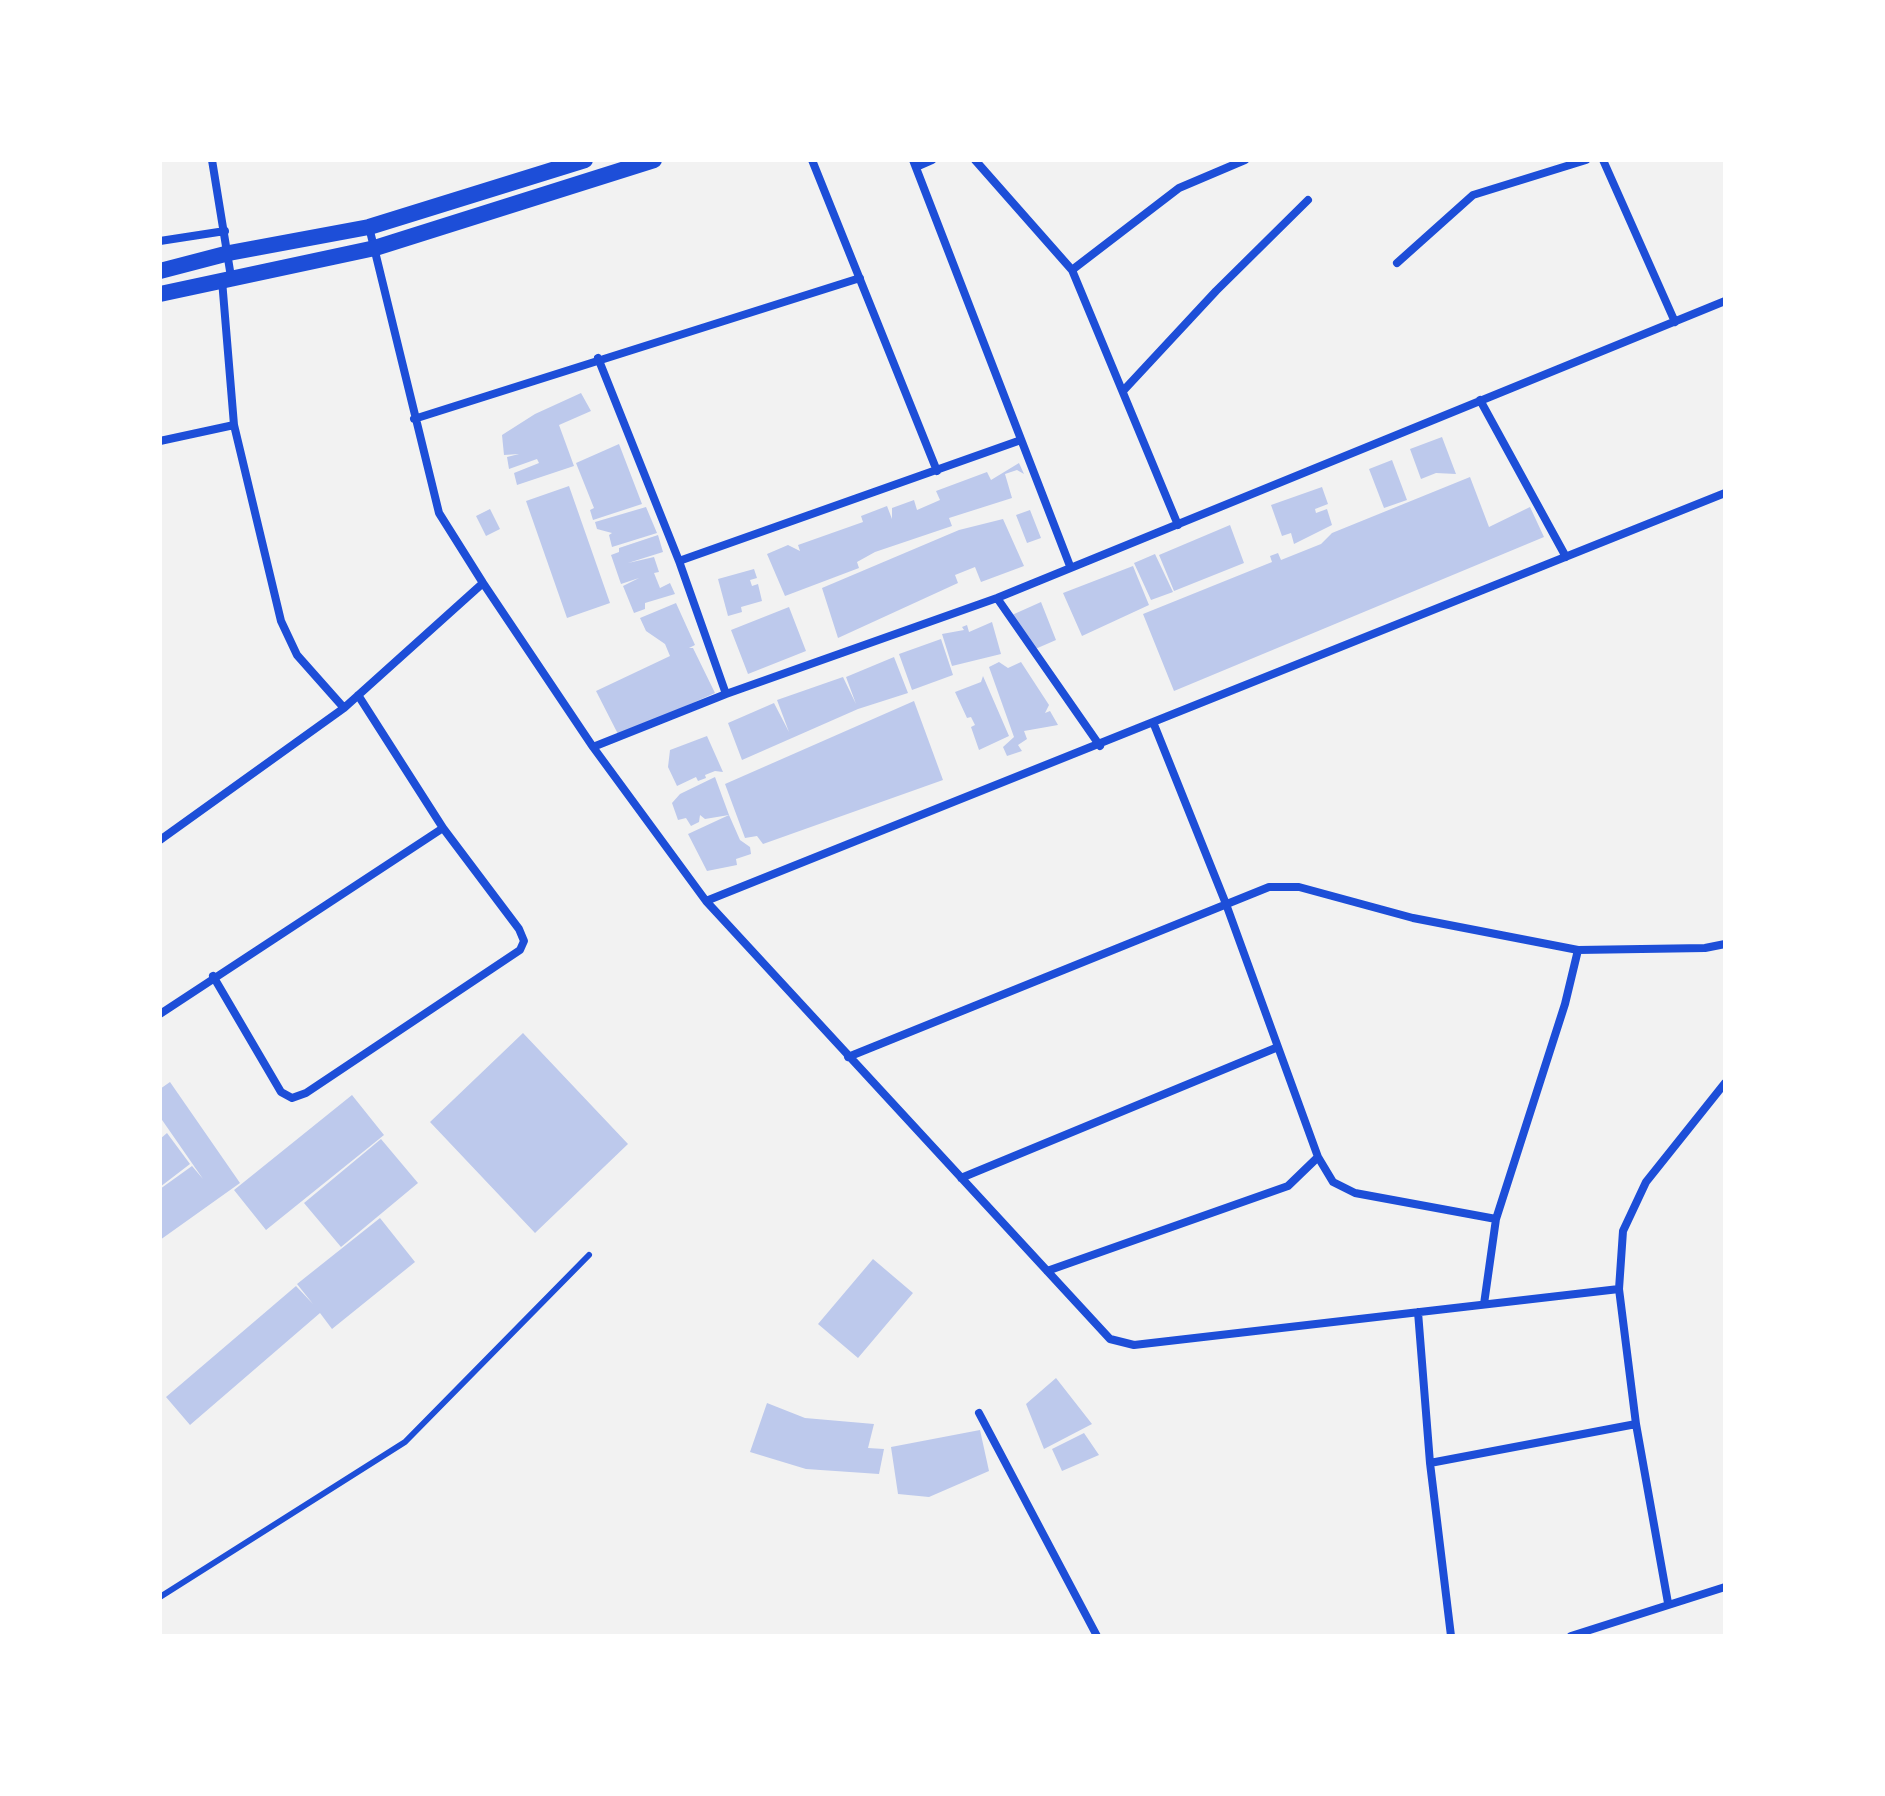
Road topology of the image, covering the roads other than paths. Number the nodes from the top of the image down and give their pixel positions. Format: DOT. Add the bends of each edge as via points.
graph roads {
  1 [pos="212,160"];
  2 [pos="585,160"];
  3 [pos="654,160"];
  4 [pos="812,160"];
  5 [pos="932,160"];
  6 [pos="975,160"];
  7 [pos="1245,160"];
  8 [pos="1586,160"];
  9 [pos="1603,160"];
  10 [pos="914,164"];
  11 [pos="608,168"];
  12 [pos="1308,200"];
  13 [pos="369,227"];
  14 [pos="225,231"];
  15 [pos="160,241"];
  16 [pos="375,248"];
  17 [pos="229,253"];
  18 [pos="1397,263"];
  19 [pos="1072,270"];
  20 [pos="160,271"];
  21 [pos="226,278"];
  22 [pos="860,278"];
  23 [pos="160,294"];
  24 [pos="1725,301"];
  25 [pos="1675,322"];
  26 [pos="598,358"];
  27 [pos="1123,391"];
  28 [pos="1480,400"];
  29 [pos="414,419"];
  30 [pos="234,425"];
  31 [pos="1021,440"];
  32 [pos="160,441"];
  33 [pos="937,471"];
  34 [pos="1725,493"];
  35 [pos="1178,525"];
  36 [pos="1566,557"];
  37 [pos="679,561"];
  38 [pos="1070,566"];
  39 [pos="483,583"];
  40 [pos="997,598"];
  41 [pos="726,694"];
  42 [pos="358,695"];
  43 [pos="344,708"];
  44 [pos="1153,722"];
  45 [pos="1100,746"];
  46 [pos="593,747"];
  47 [pos="443,828"];
  48 [pos="160,840"];
  49 [pos="706,901"];
  50 [pos="1226,904"];
  51 [pos="1725,944"];
  52 [pos="1578,950"];
  53 [pos="213,976"];
  54 [pos="160,1014"];
  55 [pos="1278,1047"];
  56 [pos="848,1057"];
  57 [pos="1725,1083"];
  58 [pos="1318,1157"];
  59 [pos="961,1178"];
  60 [pos="1496,1219"];
  61 [pos="589,1255"];
  62 [pos="1047,1271"];
  63 [pos="1619,1289"];
  64 [pos="1484,1304"];
  65 [pos="1418,1312"];
  66 [pos="979,1413"];
  67 [pos="1636,1424"];
  68 [pos="1430,1463"];
  69 [pos="1725,1587"];
  70 [pos="160,1597"];
  71 [pos="1668,1603"];
  72 [pos="1097,1636"];
  73 [pos="1451,1636"];
  74 [pos="1571,1636"];
  1 -- 14 [label="street"];
  2 -- 13 [label="main road"];
  3 -- 11 [label="main road"];
  4 -- 22 [label="street"];
  5 -- 10 [label="street"];
  6 -- 19 [label="street"];
  7 -- 19 [label="street" via="1179,188"];
  8 -- 18 [label="street" via="1473,195"];
  9 -- 25 [label="street"];
  10 -- 31 [label="street"];
  11 -- 16 [label="main road"];
  12 -- 27 [label="street"];
  13 -- 16 [label="street"];
  13 -- 17 [label="main road"];
  14 -- 15 [label="street"];
  14 -- 17 [label="street"];
  16 -- 21 [label="main road"];
  16 -- 29 [label="street"];
  17 -- 20 [label="main road"];
  17 -- 21 [label="street"];
  19 -- 27 [label="street"];
  21 -- 23 [label="main road"];
  21 -- 30 [label="street"];
  22 -- 26 [label="street"];
  22 -- 33 [label="street"];
  24 -- 25 [label="street"];
  25 -- 28 [label="street"];
  26 -- 29 [label="street"];
  26 -- 37 [label="street"];
  27 -- 35 [label="street"];
  28 -- 35 [label="street"];
  28 -- 36 [label="street"];
  29 -- 39 [label="street" via="439,513"];
  30 -- 32 [label="street"];
  30 -- 43 [label="street" via="281,621 297,655"];
  31 -- 33 [label="street"];
  31 -- 38 [label="street"];
  33 -- 37 [label="street"];
  34 -- 36 [label="street"];
  35 -- 38 [label="street"];
  36 -- 44 [label="street"];
  37 -- 41 [label="street"];
  38 -- 40 [label="street"];
  39 -- 42 [label="street"];
  39 -- 46 [label="street"];
  40 -- 41 [label="street"];
  40 -- 45 [label="street"];
  41 -- 46 [label="street"];
  42 -- 43 [label="street"];
  42 -- 47 [label="street"];
  43 -- 48 [label="street"];
  44 -- 45 [label="street"];
  44 -- 50 [label="street"];
  45 -- 49 [label="street"];
  46 -- 49 [label="street"];
  47 -- 53 [label="street"];
  47 -- 53 [label="street" via="519,929 524,941 520,950 306,1093 292,1098 281,1092"];
  49 -- 56 [label="street"];
  50 -- 52 [label="street" via="1269,887 1299,887 1413,918"];
  50 -- 55 [label="street"];
  50 -- 56 [label="street"];
  51 -- 52 [label="street"];
  52 -- 60 [label="street"];
  53 -- 54 [label="street"];
  55 -- 58 [label="street"];
  55 -- 59 [label="street"];
  56 -- 59 [label="street"];
  57 -- 63 [label="street" via="1646,1182 1623,1231"];
  58 -- 60 [label="street" via="1333,1182 1355,1193"];
  58 -- 62 [label="street" via="1288,1186"];
  59 -- 62 [label="street"];
  60 -- 64 [label="street"];
  61 -- 70 [label="lane" via="405,1442"];
  62 -- 65 [label="street" via="1110,1339 1134,1345"];
  63 -- 64 [label="street"];
  63 -- 67 [label="street"];
  64 -- 65 [label="street"];
  65 -- 68 [label="street"];
  66 -- 72 [label="street"];
  67 -- 68 [label="street"];
  67 -- 71 [label="street"];
  68 -- 73 [label="street"];
  69 -- 71 [label="street"];
  71 -- 74 [label="street"];
}
